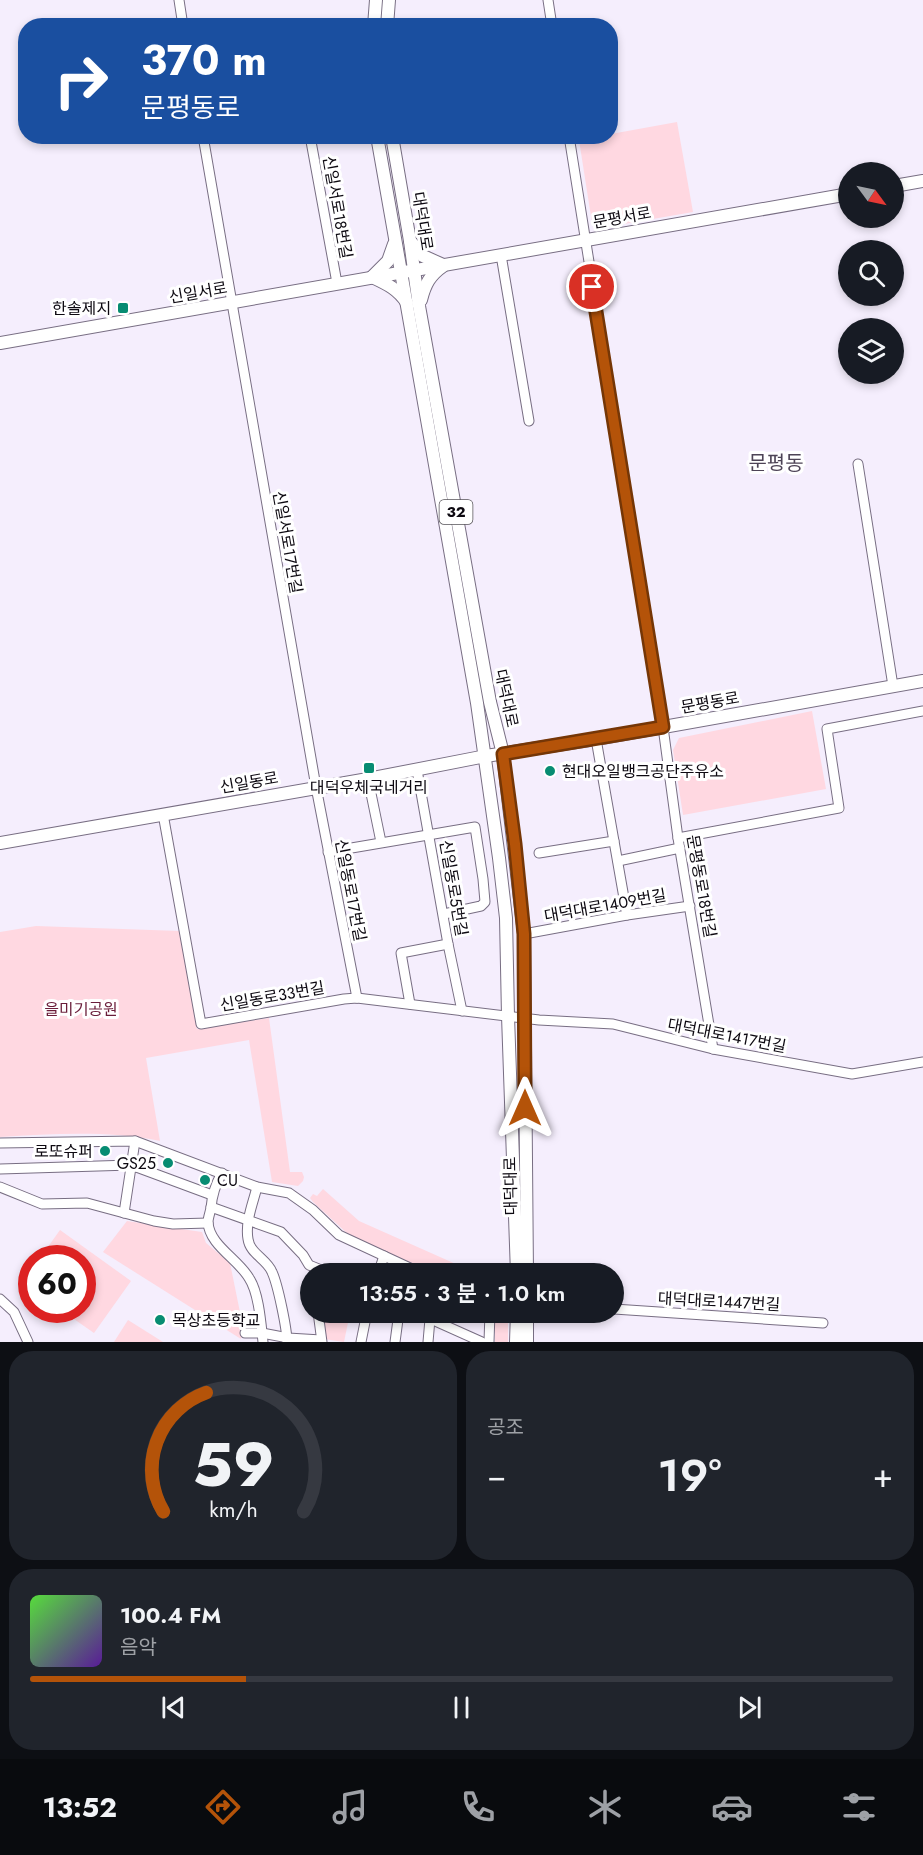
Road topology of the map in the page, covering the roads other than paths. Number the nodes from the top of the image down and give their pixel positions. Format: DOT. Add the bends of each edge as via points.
graph roads {
  1 [pos="179,0"];
  2 [pos="376,0"];
  3 [pos="388,0"];
  4 [pos="548,0"];
  5 [pos="182,18"];
  6 [pos="375,18"];
  7 [pos="387,18"];
  8 [pos="551,18"];
  9 [pos="204,144"];
  10 [pos="311,144"];
  11 [pos="378,144"];
  12 [pos="393,144"];
  13 [pos="570,144"];
  14 [pos="923,181"];
  15 [pos="904,184"];
  16 [pos="838,196"];
  17 [pos="585,240"];
  18 [pos="410,241"];
  19 [pos="395,243"];
  20 [pos="501,255"];
  21 [pos="444,265"];
  22 [pos="414,270"];
  23 [pos="401,272"];
  24 [pos="372,277"];
  25 [pos="337,283"];
  26 [pos="231,303"];
  27 [pos="414,306"];
  28 [pos="0,343"];
  29 [pos="529,421"];
  30 [pos="858,464"];
  31 [pos="923,681"];
  32 [pos="894,686"];
  33 [pos="923,711"];
  34 [pos="663,727"];
  35 [pos="596,739"];
  36 [pos="503,754"];
  37 [pos="486,756"];
  38 [pos="417,770"];
  39 [pos="368,779"];
  40 [pos="316,787"];
  41 [pos="163,814"];
  42 [pos="429,834"];
  43 [pos="614,841"];
  44 [pos="381,842"];
  45 [pos="0,843"];
  46 [pos="679,843"];
  47 [pos="328,852"];
  48 [pos="538,853"];
  49 [pos="618,861"];
  50 [pos="690,906"];
  51 [pos="444,914"];
  52 [pos="627,915"];
  53 [pos="524,934"];
  54 [pos="448,944"];
  55 [pos="357,998"];
  56 [pos="410,1004"];
  57 [pos="462,1011"];
  58 [pos="508,1016"];
  59 [pos="524,1018"];
  60 [pos="713,1049"];
  61 [pos="923,1062"];
  62 [pos="135,1141"];
  63 [pos="0,1143"];
  64 [pos="131,1165"];
  65 [pos="0,1169"];
  66 [pos="222,1173"];
  67 [pos="0,1187"];
  68 [pos="257,1187"];
  69 [pos="212,1195"];
  70 [pos="211,1207"];
  71 [pos="124,1213"];
  72 [pos="249,1219"];
  73 [pos="208,1223"];
  74 [pos="384,1257"];
  75 [pos="307,1263"];
  76 [pos="382,1263"];
  77 [pos="398,1263"];
  78 [pos="517,1263"];
  79 [pos="527,1263"];
  80 [pos="0,1299"];
  81 [pos="624,1310"];
  82 [pos="320,1323"];
  83 [pos="365,1323"];
  84 [pos="398,1323"];
  85 [pos="430,1323"];
  86 [pos="437,1323"];
  87 [pos="490,1323"];
  88 [pos="517,1323"];
  89 [pos="527,1323"];
  90 [pos="823,1323"];
  91 [pos="245,1333"];
  92 [pos="262,1337"];
  93 [pos="462,1338"];
  94 [pos="287,1340"];
  95 [pos="322,1341"];
  96 [pos="28,1342"];
  97 [pos="361,1342"];
  98 [pos="395,1342"];
  99 [pos="428,1342"];
  100 [pos="482,1342"];
  101 [pos="489,1342"];
  102 [pos="516,1342"];
  103 [pos="527,1342"];
  1 -- 5 [label="street"];
  2 -- 6 [label="main road"];
  3 -- 7 [label="main road"];
  4 -- 8 [label="street"];
  9 -- 26 [label="street"];
  10 -- 25 [label="street, 신일서로18번길"];
  11 -- 19 [label="main road, 대덕대로 / 32"];
  12 -- 18 [label="main road, 대덕대로 / 32"];
  13 -- 17 [label="street, 문평동로18번길"];
  14 -- 15 [label="main road"];
  16 -- 17 [label="main road, 문평서로"];
  17 -- 20 [label="main road, 문평서로"];
  17 -- 34 [label="street, 문평동로18번길"];
  18 -- 21 [label="main road" via="423,256"];
  18 -- 22 [label="main road, 대덕대로 / 32"];
  19 -- 23 [label="main road, 대덕대로 / 32"];
  19 -- 24 [label="main road" via="388,261"];
  20 -- 21 [label="main road, 문평서로"];
  20 -- 29 [label="street"];
  21 -- 22 [label="main road, 문평서로"];
  21 -- 27 [label="main road" via="432,274"];
  22 -- 23 [label="main road, 문평서로"];
  22 -- 27 [label="main road, 대덕대로 / 32"];
  23 -- 24 [label="main road, 신일서로"];
  23 -- 27 [label="main road, 대덕대로 / 32"];
  24 -- 25 [label="main road, 신일서로"];
  24 -- 27 [label="main road" via="392,287"];
  25 -- 26 [label="main road, 신일서로"];
  26 -- 28 [label="main road, 신일서로"];
  26 -- 40 [label="street, 신일서로17번길"];
  27 -- 36 [label="main road, 대덕대로 / 32" via="489,702"];
  27 -- 37 [label="main road, 대덕대로 / 32"];
  30 -- 32 [label="street"];
  31 -- 32 [label="main road, 문평동로"];
  32 -- 34 [label="main road, 문평동로"];
  33 -- 46 [label="street" via="827,729 839,808"];
  34 -- 35 [label="main road, 문평동로"];
  34 -- 46 [label="street, 문평동로18번길"];
  35 -- 36 [label="main road, 문평동로"];
  35 -- 43 [label="street"];
  36 -- 37 [label="main road, 신일동로"];
  36 -- 53 [label="main road, 대덕대로 / 32"];
  37 -- 38 [label="main road, 신일동로"];
  37 -- 58 [label="main road, 대덕대로 / 32" via="506,918"];
  38 -- 39 [label="main road, 신일동로"];
  38 -- 42 [label="street, 신일동로5번길"];
  39 -- 40 [label="main road, 신일동로"];
  39 -- 44 [label="street"];
  40 -- 41 [label="main road, 신일동로"];
  40 -- 47 [label="street, 신일동로17번길"];
  41 -- 45 [label="main road, 신일동로"];
  41 -- 55 [label="street, 신일동로33번길" via="201,1023"];
  42 -- 44 [label="street"];
  42 -- 51 [label="street, 신일동로5번길"];
  42 -- 51 [label="street" via="475,827 484,902"];
  43 -- 48 [label="street"];
  43 -- 49 [label="street"];
  44 -- 47 [label="street"];
  46 -- 49 [label="street"];
  46 -- 50 [label="street, 문평동로18번길"];
  47 -- 55 [label="street, 신일동로17번길"];
  49 -- 52 [label="street"];
  50 -- 52 [label="street, 대덕대로1409번길"];
  50 -- 60 [label="street, 문평동로18번길"];
  51 -- 54 [label="street, 신일동로5번길"];
  52 -- 53 [label="street, 대덕대로1409번길"];
  53 -- 59 [label="main road, 대덕대로 / 32"];
  54 -- 56 [label="street" via="401,953"];
  54 -- 57 [label="street, 신일동로5번길"];
  55 -- 56 [label="street, 신일동로33번길"];
  56 -- 57 [label="street, 신일동로33번길"];
  57 -- 58 [label="street, 신일동로33번길"];
  58 -- 59 [label="street, 신일동로33번길"];
  58 -- 78 [label="main road, 대덕대로 / 32"];
  59 -- 60 [label="street, 대덕대로1417번길" via="613,1024"];
  59 -- 79 [label="main road, 대덕대로 / 32"];
  60 -- 61 [label="street, 대덕대로1417번길" via="852,1074"];
  62 -- 63 [label="street"];
  62 -- 64 [label="street"];
  62 -- 66 [label="street"];
  64 -- 65 [label="street"];
  64 -- 69 [label="street"];
  64 -- 71 [label="street"];
  66 -- 68 [label="street"];
  66 -- 69 [label="street"];
  67 -- 71 [label="street" via="42,1204 87,1203"];
  68 -- 72 [label="street"];
  68 -- 74 [label="street" via="289,1193 339,1235"];
  69 -- 70 [label="street"];
  70 -- 72 [label="street"];
  70 -- 73 [label="street"];
  71 -- 73 [label="street" via="162,1223"];
  72 -- 75 [label="street" via="281,1232"];
  72 -- 94 [label="street" via="248,1242 272,1270"];
  73 -- 92 [label="street" via="213,1238 255,1289"];
  74 -- 76 [label="street"];
  74 -- 77 [label="street"];
  80 -- 96 [label="street" via="14,1312"];
  81 -- 90 [label="street, 대덕대로1447번길"];
  82 -- 95 [label="street"];
  83 -- 97 [label="street"];
  84 -- 98 [label="street"];
  85 -- 99 [label="street"];
  86 -- 93 [label="street"];
  87 -- 101 [label="street"];
  88 -- 102 [label="main road"];
  89 -- 103 [label="main road"];
  91 -- 92 [label="street"];
  92 -- 94 [label="street"];
  93 -- 100 [label="street"];
  94 -- 95 [label="street"];
}
